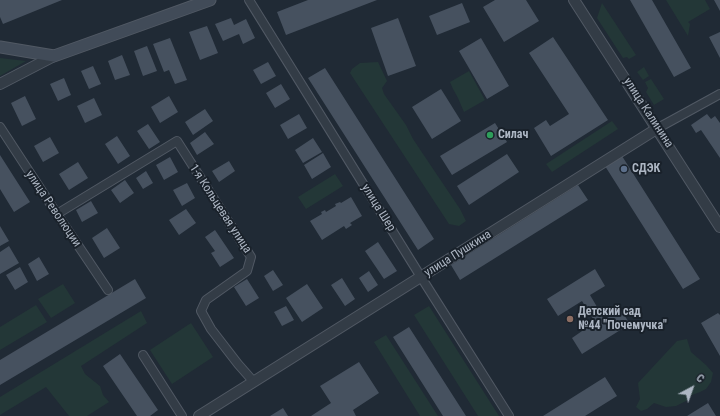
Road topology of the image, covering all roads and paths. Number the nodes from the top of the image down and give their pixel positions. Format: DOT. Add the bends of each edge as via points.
graph roads {
  1 [pos="210,0"];
  2 [pos="249,0"];
  3 [pos="574,0"];
  4 [pos="0,47"];
  5 [pos="54,56"];
  6 [pos="0,84"];
  7 [pos="720,94"];
  8 [pos="0,127"];
  9 [pos="658,128"];
  10 [pos="57,214"];
  11 [pos="720,226"];
  12 [pos="421,277"];
  13 [pos="108,290"];
  14 [pos="143,355"];
  15 [pos="253,381"];
  16 [pos="182,416"];
  17 [pos="198,416"];
  18 [pos="509,416"];
  1 -- 5 [label="main road"];
  2 -- 12 [label="street, улица Шер"];
  3 -- 9 [label="street, улица Калинина"];
  4 -- 5 [label="main road"];
  5 -- 6 [label="street"];
  7 -- 9 [label="street, улица Пушкина"];
  8 -- 10 [label="street, улица Революции"];
  9 -- 11 [label="street, улица Калинина"];
  9 -- 12 [label="street, улица Пушкина"];
  10 -- 13 [label="street, улица Революции"];
  10 -- 15 [label="street, 1-я Кольцевая улица" via="177,141 251,257 247,271 206,300 201,311 211,329"];
  12 -- 15 [label="street, улица Пушкина"];
  12 -- 18 [label="street, улица Шер"];
  14 -- 16 [label="street"];
  15 -- 17 [label="street, улица Пушкина"];
}
